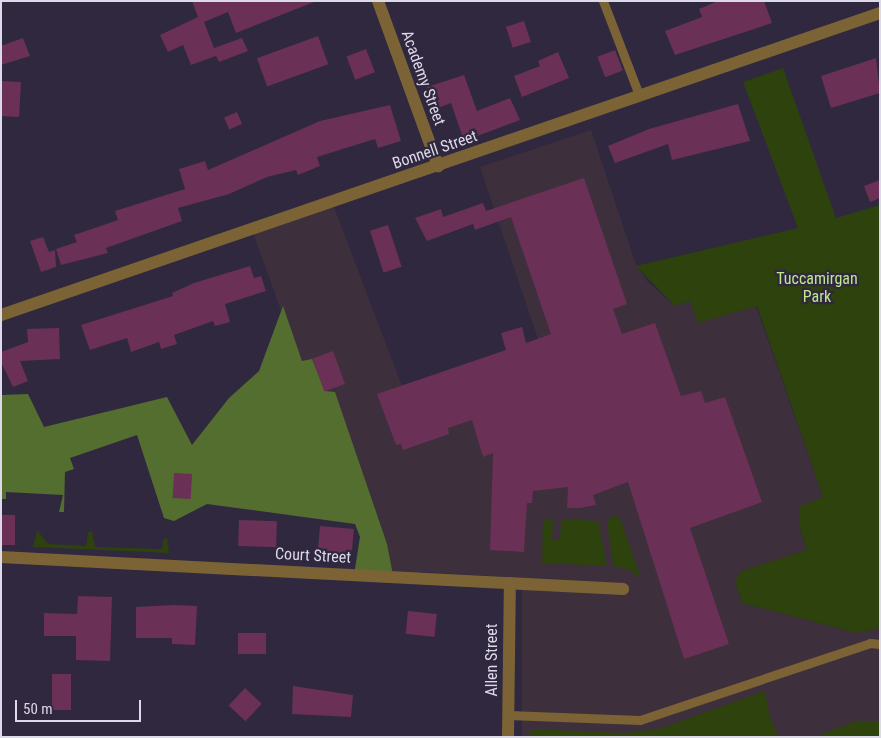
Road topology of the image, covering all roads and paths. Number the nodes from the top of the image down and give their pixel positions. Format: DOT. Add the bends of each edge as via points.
graph roads {
  1 [pos="378,1"];
  2 [pos="603,1"];
  3 [pos="880,13"];
  4 [pos="639,95"];
  5 [pos="438,166"];
  6 [pos="1,315"];
  7 [pos="1,557"];
  8 [pos="510,583"];
  9 [pos="623,589"];
  10 [pos="880,644"];
  11 [pos="508,715"];
  12 [pos="508,737"];
  1 -- 5 [label="street, Academy Street"];
  2 -- 4 [label="lane"];
  3 -- 4 [label="street, Bonnell Street"];
  4 -- 5 [label="street, Bonnell Street"];
  5 -- 6 [label="street, Bonnell Street"];
  7 -- 8 [label="street, Court Street"];
  8 -- 9 [label="street, Court Street"];
  8 -- 11 [label="street, Allen Street"];
  10 -- 11 [label="lane" via="870,644 640,720"];
  11 -- 12 [label="street, Allen Street"];
}
